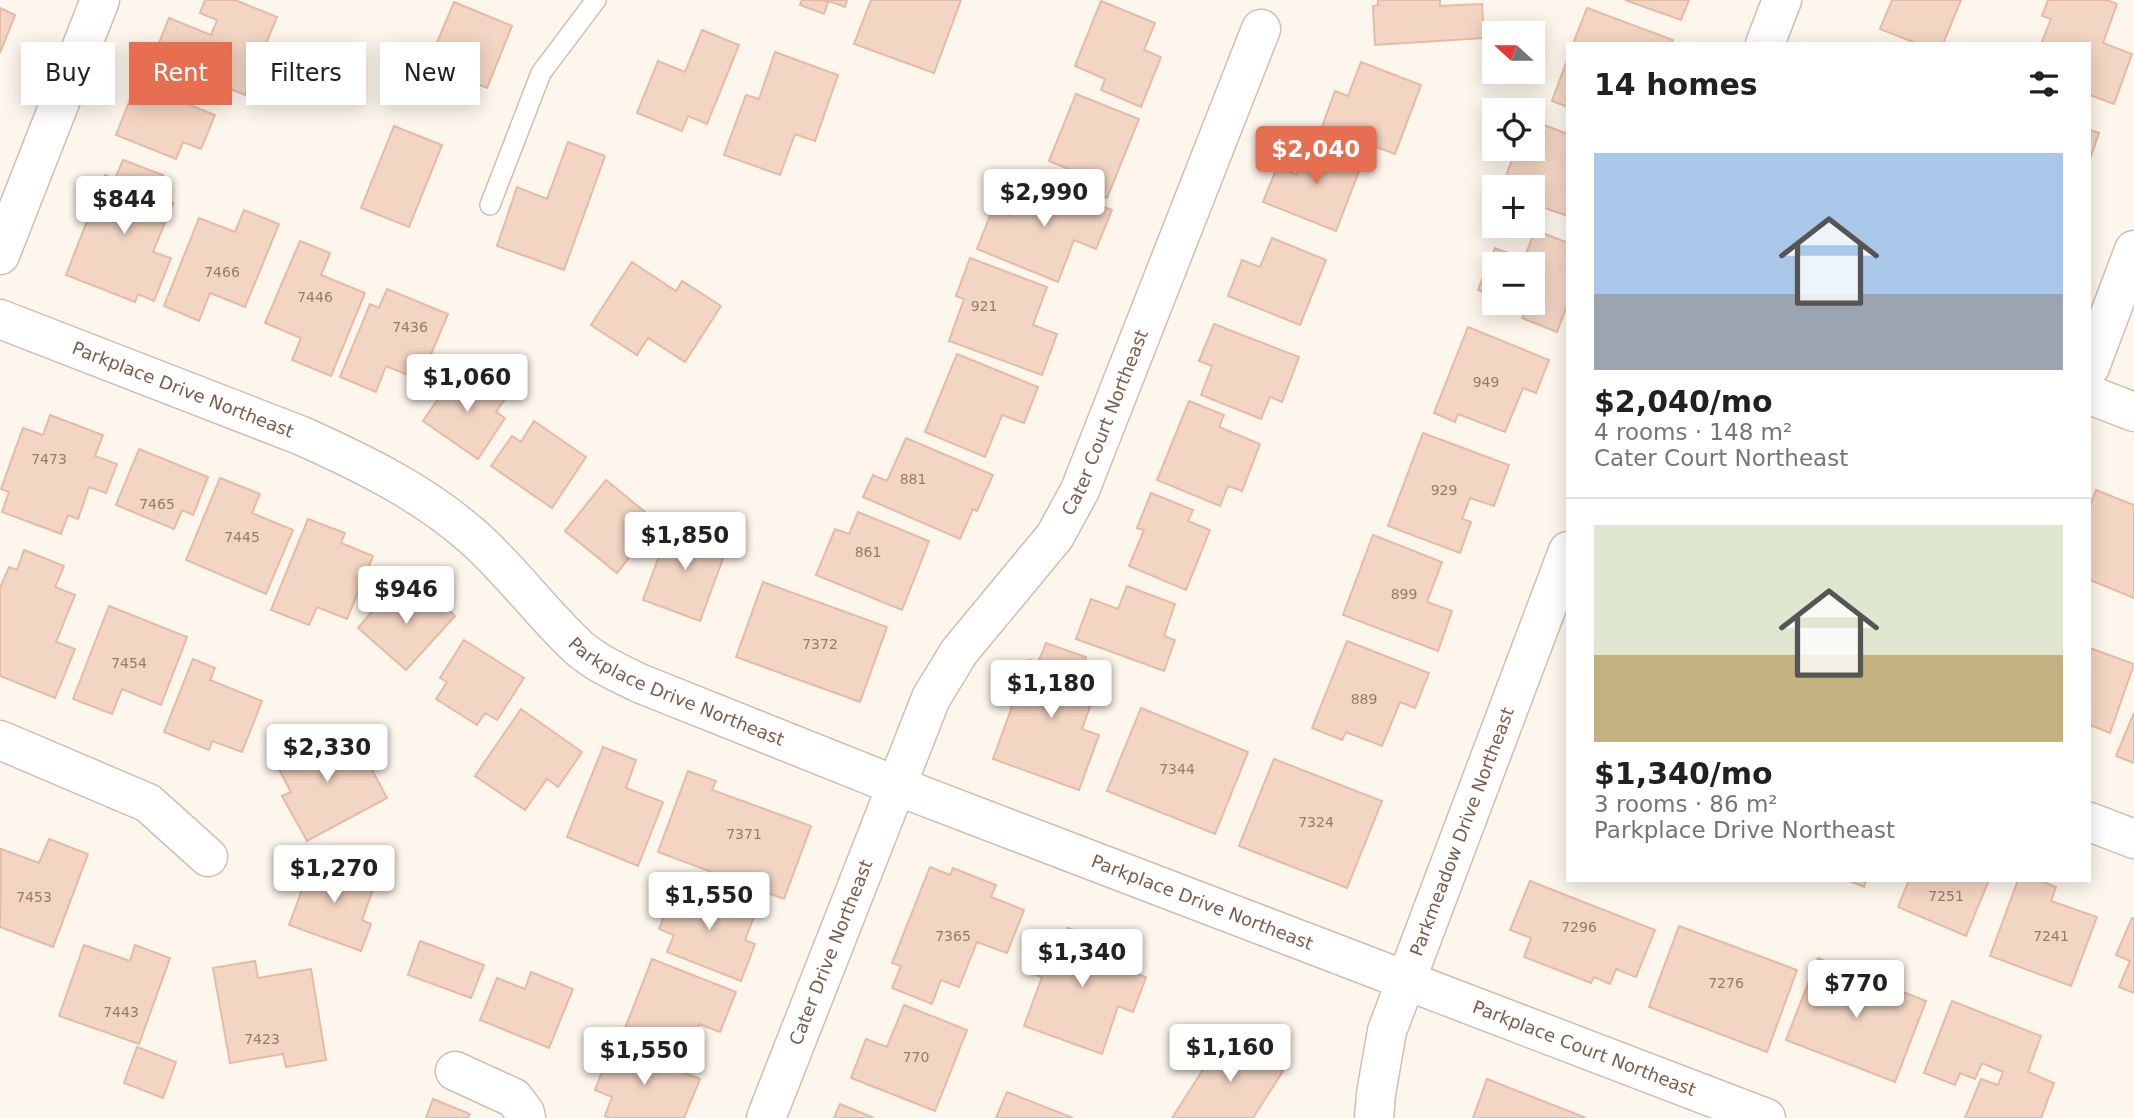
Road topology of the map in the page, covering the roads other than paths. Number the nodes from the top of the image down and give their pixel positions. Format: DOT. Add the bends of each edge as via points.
graph roads {
  1 [pos="100,0"];
  2 [pos="596,0"];
  3 [pos="1782,0"];
  4 [pos="1261,29"];
  5 [pos="1766,42"];
  6 [pos="490,205"];
  7 [pos="2134,250"];
  8 [pos="0,255"];
  9 [pos="0,319"];
  10 [pos="2091,364"];
  11 [pos="2091,395"];
  12 [pos="2134,412"];
  13 [pos="1566,562"];
  14 [pos="1556,618"];
  15 [pos="0,740"];
  16 [pos="897,786"];
  17 [pos="2091,822"];
  18 [pos="2134,839"];
  19 [pos="208,857"];
  20 [pos="1405,981"];
  21 [pos="455,1071"];
  22 [pos="526,1118"];
  23 [pos="766,1118"];
  24 [pos="1374,1118"];
  25 [pos="1766,1118"];
  1 -- 8 [label="street"];
  2 -- 6 [label="lane" via="541,73"];
  3 -- 5 [label="street"];
  4 -- 16 [label="street, Cater Court Northeast" via="1080,490 1055,536 952,663 931,698"];
  7 -- 10 [label="street"];
  9 -- 16 [label="street, Parkplace Drive Northeast" via="347,456 444,513 481,544 580,649 614,670"];
  11 -- 12 [label="street"];
  13 -- 14 [label="street, Parkmeadow Drive Northeast"];
  14 -- 20 [label="street, Parkmeadow Drive Northeast"];
  15 -- 19 [label="street" via="148,803"];
  16 -- 20 [label="street, Parkplace Drive Northeast"];
  16 -- 23 [label="street, Cater Drive Northeast"];
  17 -- 18 [label="street"];
  20 -- 24 [label="street, Parkmeadow Drive Northeast" via="1387,1031"];
  20 -- 25 [label="street, Parkplace Court Northeast"];
  21 -- 22 [label="street" via="514,1098"];
}
